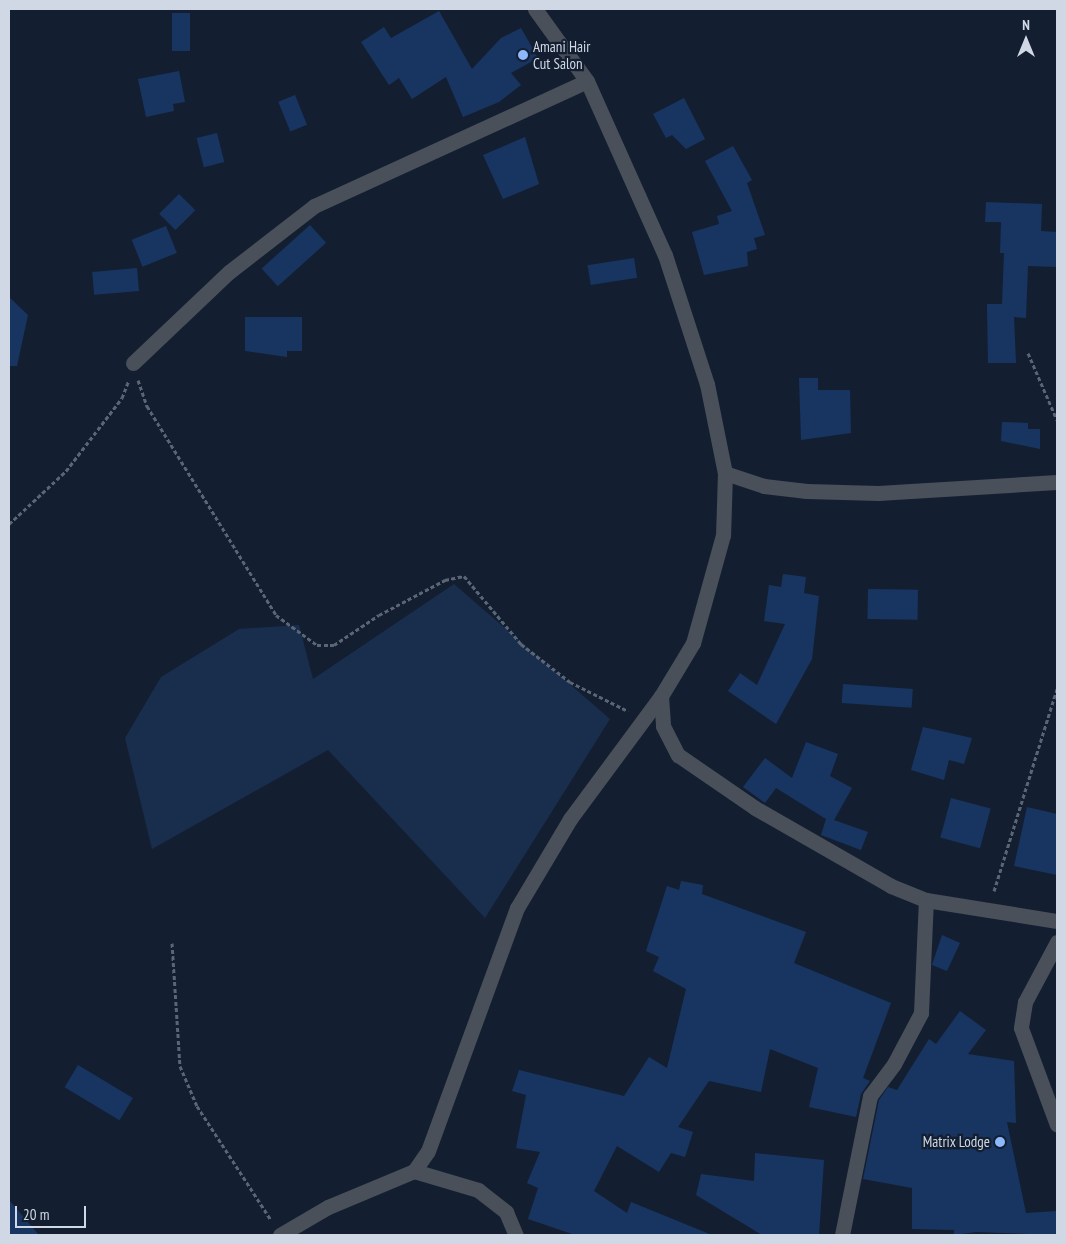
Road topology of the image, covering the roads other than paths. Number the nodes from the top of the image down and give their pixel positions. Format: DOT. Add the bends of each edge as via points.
graph roads {
  1 [pos="536,9"];
  2 [pos="587,81"];
  3 [pos="133,362"];
  4 [pos="725,473"];
  5 [pos="1057,482"];
  6 [pos="661,696"];
  7 [pos="926,900"];
  8 [pos="1057,922"];
  9 [pos="1057,942"];
  10 [pos="1057,1125"];
  11 [pos="414,1171"];
  12 [pos="280,1235"];
  13 [pos="516,1235"];
  14 [pos="842,1235"];
  1 -- 2 [label="street"];
  2 -- 3 [label="street" via="314,206 229,272"];
  2 -- 4 [label="street" via="686,310 708,384"];
  4 -- 5 [label="street" via="764,486 807,492 878,493"];
  4 -- 6 [label="street" via="723,535 693,643"];
  6 -- 7 [label="street" via="662,726 678,755 708,778 891,886"];
  6 -- 11 [label="street" via="570,819 517,908 428,1151"];
  7 -- 8 [label="street"];
  7 -- 14 [label="street" via="921,1013 894,1064 870,1096"];
  9 -- 10 [label="street" via="1025,1002 1021,1028"];
  11 -- 12 [label="street" via="328,1207"];
  11 -- 13 [label="street" via="478,1190 506,1212"];
}
